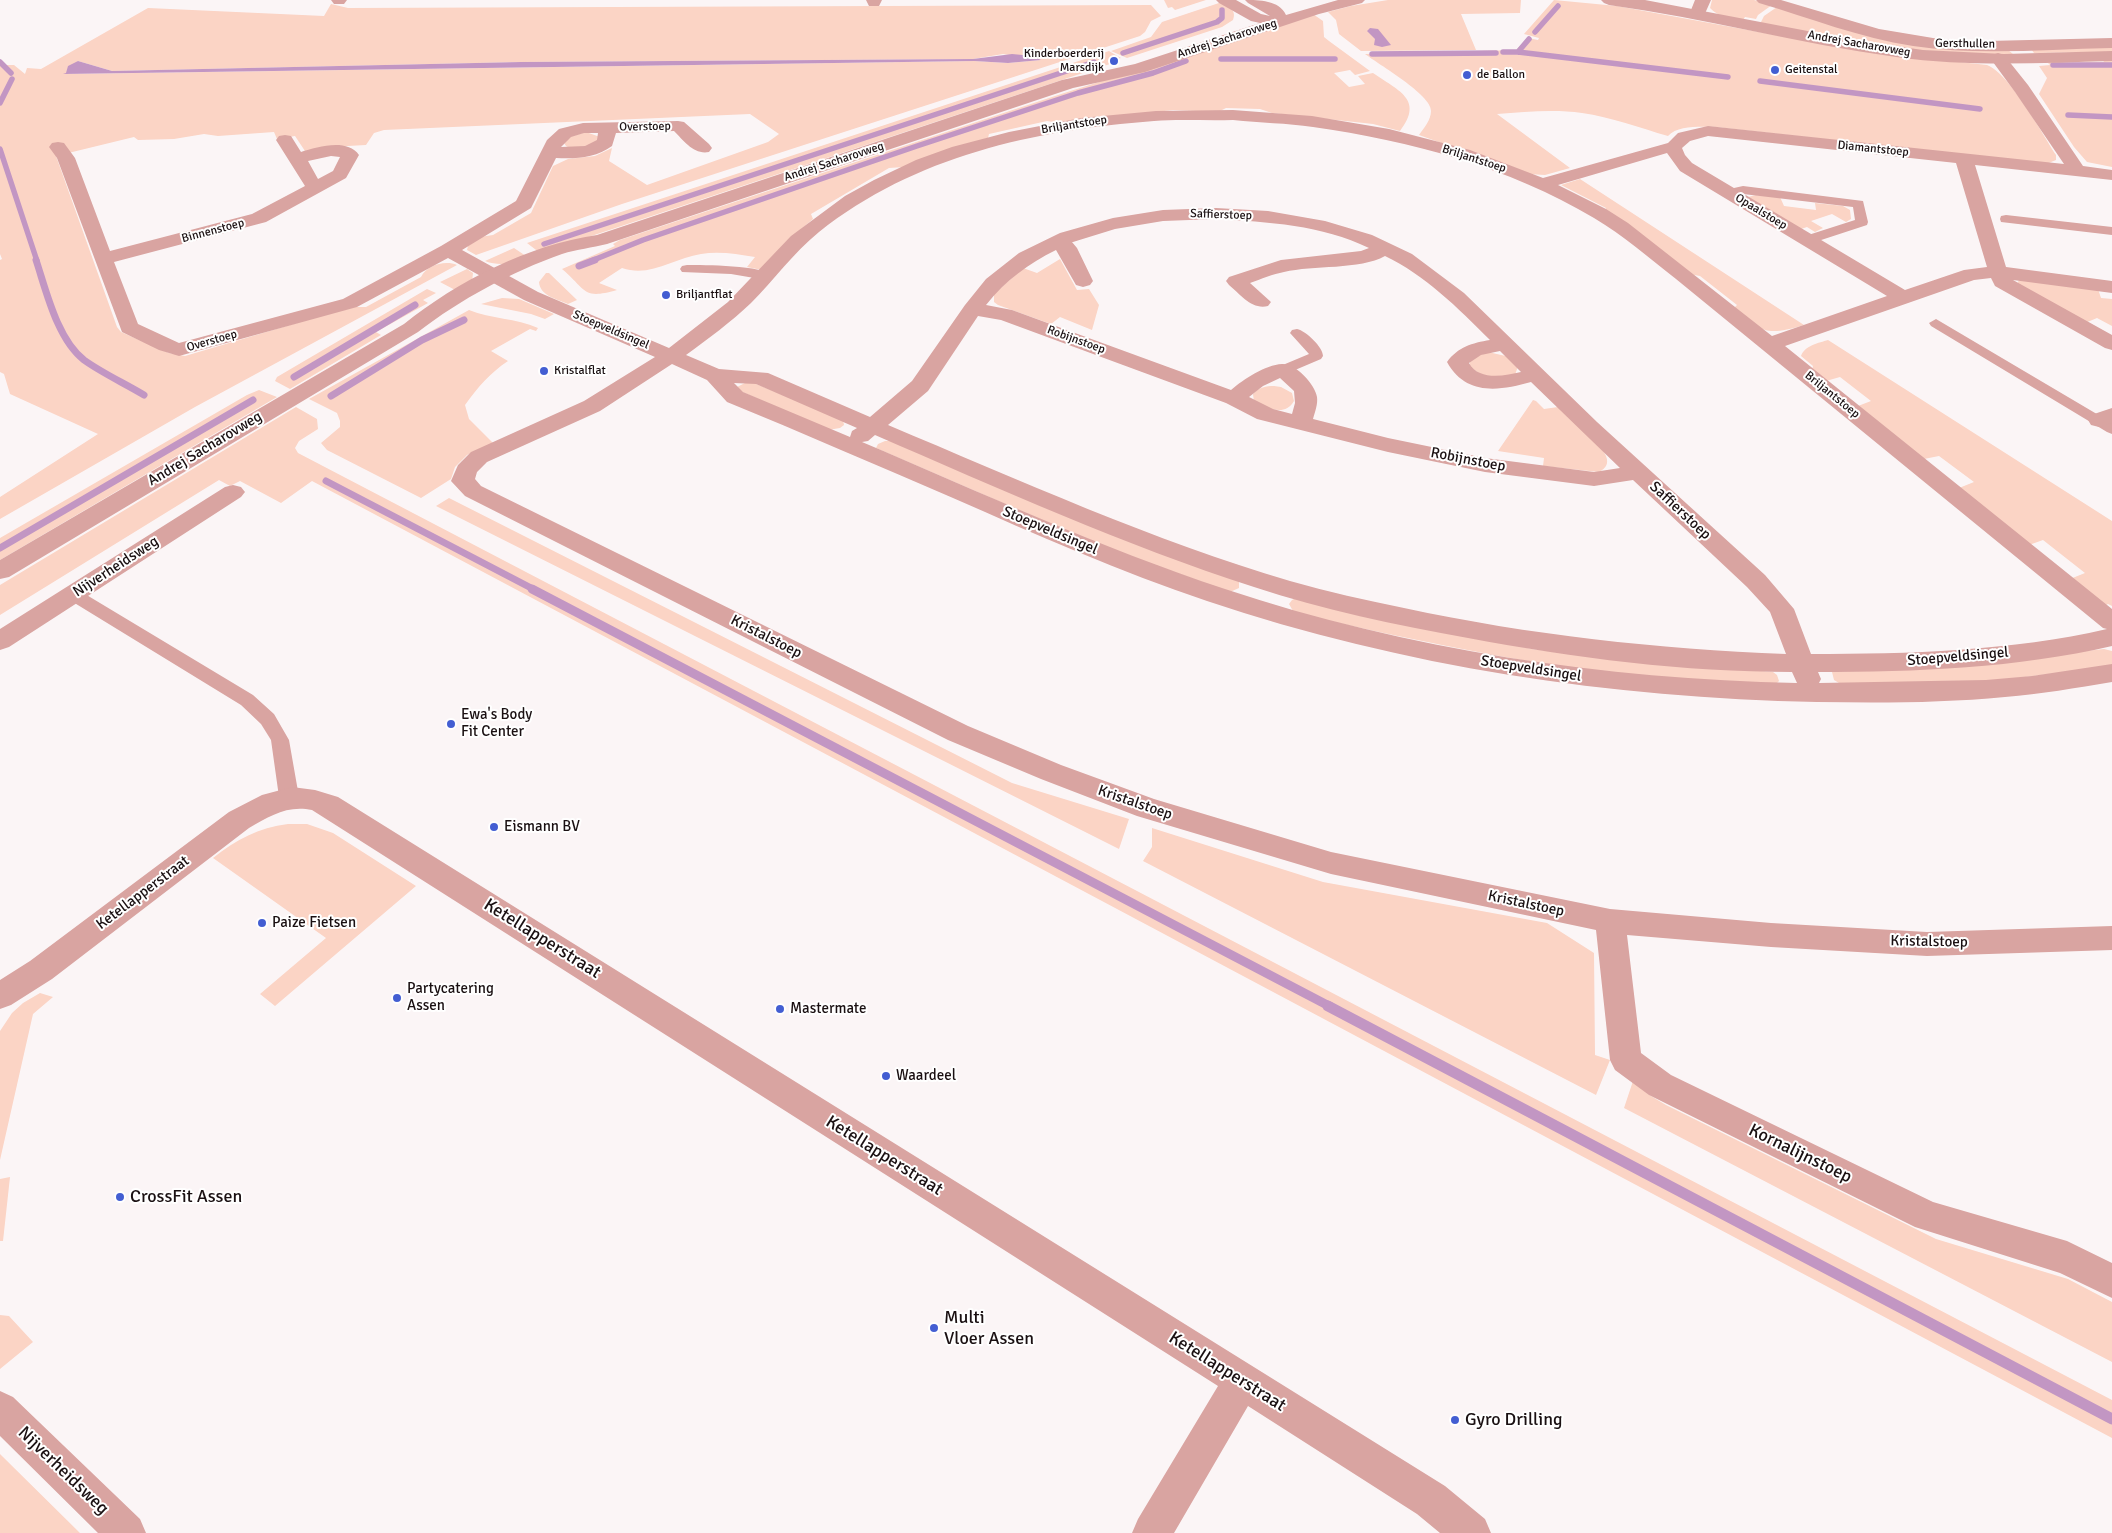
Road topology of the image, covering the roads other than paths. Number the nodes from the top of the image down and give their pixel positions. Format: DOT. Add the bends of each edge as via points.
graph roads {
  1 [pos="1224,0"];
  2 [pos="1253,0"];
  3 [pos="1324,0"];
  4 [pos="1357,0"];
  5 [pos="1609,0"];
  6 [pos="1703,0"];
  7 [pos="1764,0"];
  8 [pos="1697,16"];
  9 [pos="1278,17"];
  10 [pos="1257,18"];
  11 [pos="2112,43"];
  12 [pos="2112,56"];
  13 [pos="1998,58"];
  14 [pos="1068,84"];
  15 [pos="608,127"];
  16 [pos="285,140"];
  17 [pos="58,147"];
  18 [pos="1673,147"];
  19 [pos="703,148"];
  20 [pos="549,152"];
  21 [pos="297,159"];
  22 [pos="1964,159"];
  23 [pos="2078,172"];
  24 [pos="2112,175"];
  25 [pos="1541,184"];
  26 [pos="318,187"];
  27 [pos="1729,193"];
  28 [pos="2006,219"];
  29 [pos="2112,231"];
  30 [pos="1806,240"];
  31 [pos="1058,242"];
  32 [pos="1384,248"];
  33 [pos="448,250"];
  34 [pos="103,259"];
  35 [pos="687,269"];
  36 [pos="1998,272"];
  37 [pos="766,276"];
  38 [pos="502,281"];
  39 [pos="1083,281"];
  40 [pos="2112,287"];
  41 [pos="1902,297"];
  42 [pos="1261,302"];
  43 [pos="972,309"];
  44 [pos="1936,323"];
  45 [pos="1297,333"];
  46 [pos="1506,344"];
  47 [pos="1770,344"];
  48 [pos="2112,344"];
  49 [pos="670,355"];
  50 [pos="1283,370"];
  51 [pos="715,375"];
  52 [pos="1535,375"];
  53 [pos="1234,398"];
  54 [pos="1301,421"];
  55 [pos="2108,421"];
  56 [pos="872,426"];
  57 [pos="849,445"];
  58 [pos="1638,472"];
  59 [pos="233,492"];
  60 [pos="0,571"];
  61 [pos="1266,582"];
  62 [pos="74,595"];
  63 [pos="1256,607"];
  64 [pos="2112,622"];
  65 [pos="2112,638"];
  66 [pos="0,641"];
  67 [pos="1803,663"];
  68 [pos="2112,673"];
  69 [pos="1812,693"];
  70 [pos="289,797"];
  71 [pos="1610,921"];
  72 [pos="2112,938"];
  73 [pos="0,996"];
  74 [pos="2112,1281"];
  75 [pos="1242,1382"];
  76 [pos="0,1410"];
  77 [pos="126,1533"];
  78 [pos="1152,1533"];
  79 [pos="1471,1533"];
  1 -- 10 [label="street"];
  2 -- 9 [label="street"];
  3 -- 9 [label="street, Andrej Sacharovweg"];
  4 -- 9 [label="street, Andrej Sacharovweg"];
  5 -- 8 [label="street, Andrej Sacharovweg"];
  6 -- 8 [label="street"];
  7 -- 11 [label="street, Gersthullen" via="1890,37 1930,43"];
  8 -- 13 [label="street, Andrej Sacharovweg" via="1895,52"];
  9 -- 10 [label="street, Andrej Sacharovweg"];
  9 -- 14 [label="street, Andrej Sacharovweg" via="1139,68"];
  10 -- 14 [label="street, Andrej Sacharovweg" via="1085,75"];
  12 -- 13 [label="street, Andrej Sacharovweg"];
  13 -- 23 [label="street"];
  14 -- 38 [label="street, Andrej Sacharovweg" via="600,240 594,247"];
  15 -- 19 [label="street, Overstoep" via="678,126"];
  15 -- 20 [label="street, Overstoep" via="577,128 565,133"];
  15 -- 20 [label="street, Overstoep" via="606,142 596,149 581,153"];
  16 -- 21 [label="street"];
  17 -- 34 [label="street, Overstoep" via="66,158"];
  18 -- 22 [label="street, Diamantstoep" via="1684,138 1708,131"];
  18 -- 25 [label="street"];
  18 -- 27 [label="street, Opaalstoep" via="1686,167"];
  20 -- 33 [label="street, Overstoep" via="524,204"];
  21 -- 26 [label="street"];
  21 -- 26 [label="street, Binnenstoep" via="331,150 350,155 340,174"];
  22 -- 23 [label="street, Diamantstoep"];
  22 -- 36 [label="street"];
  23 -- 24 [label="street, Diamantstoep"];
  25 -- 37 [label="street, Briljantstoep" via="1441,148 1326,124 1196,113 1107,119 1029,132 950,152 913,167 830,215 797,242"];
  25 -- 47 [label="street, Briljantstoep" via="1626,230"];
  26 -- 34 [label="street, Binnenstoep" via="250,221"];
  27 -- 30 [label="street, Opaalstoep"];
  27 -- 30 [label="lane" via="1743,190 1859,204 1862,222"];
  28 -- 29 [label="lane"];
  30 -- 41 [label="street, Opaalstoep"];
  31 -- 32 [label="street, Saffierstoep" via="1128,221 1202,213 1298,222 1335,230"];
  31 -- 39 [label="street" via="1067,248"];
  31 -- 43 [label="street, Saffierstoep" via="1026,257 1010,269"];
  32 -- 42 [label="street" via="1361,257 1282,266 1236,281"];
  32 -- 46 [label="street, Saffierstoep" via="1427,272"];
  33 -- 34 [label="street, Overstoep" via="350,303 179,350 129,328"];
  33 -- 38 [label="street"];
  35 -- 37 [label="lane" via="731,270"];
  36 -- 40 [label="street"];
  36 -- 41 [label="street" via="1972,274"];
  36 -- 48 [label="street" via="2002,282"];
  37 -- 49 [label="street, Briljantstoep" via="722,318"];
  38 -- 49 [label="street, Stoepveldsingel"];
  38 -- 60 [label="street, Andrej Sacharovweg" via="440,319 411,328"];
  41 -- 47 [label="street"];
  43 -- 53 [label="street, Robijnstoep" via="1005,314"];
  43 -- 56 [label="street, Saffierstoep" via="919,388"];
  44 -- 55 [label="lane"];
  45 -- 50 [label="lane" via="1316,352 1316,356"];
  46 -- 52 [label="street, Saffierstoep"];
  46 -- 52 [label="street" via="1469,351 1458,362 1460,369 1472,377 1490,382 1505,383"];
  47 -- 64 [label="street, Briljantstoep"];
  49 -- 51 [label="street, Stoepveldsingel"];
  49 -- 71 [label="street, Kristalstoep" via="595,404 479,458 467,468 463,481 473,491 958,733 1050,772 1147,808 1331,863"];
  50 -- 53 [label="street" via="1255,381"];
  50 -- 54 [label="street" via="1306,392 1308,401"];
  51 -- 56 [label="street, Stoepveldsingel" via="760,378"];
  51 -- 57 [label="street, Stoepveldsingel" via="735,397"];
  52 -- 58 [label="street, Saffierstoep"];
  53 -- 54 [label="street, Robijnstoep" via="1266,414"];
  54 -- 58 [label="street, Robijnstoep" via="1388,444 1544,474 1594,479"];
  56 -- 57 [label="street"];
  56 -- 61 [label="street, Stoepveldsingel" via="1156,544"];
  57 -- 63 [label="street, Stoepveldsingel" via="1103,554"];
  58 -- 67 [label="street, Saffierstoep" via="1756,581 1781,609"];
  59 -- 62 [label="street, Nijverheidsweg"];
  61 -- 63 [label="street"];
  61 -- 67 [label="street, Stoepveldsingel" via="1401,616 1537,641 1670,657"];
  62 -- 66 [label="street, Nijverheidsweg"];
  62 -- 70 [label="lane" via="247,700 268,719 280,740"];
  63 -- 69 [label="street, Stoepveldsingel" via="1388,642 1534,671 1687,688"];
  65 -- 67 [label="street, Stoepveldsingel" via="1951,659"];
  67 -- 69 [label="street"];
  68 -- 69 [label="street, Stoepveldsingel" via="2007,688"];
  70 -- 73 [label="street, Ketellapperstraat" via="266,804 239,820 41,970"];
  70 -- 75 [label="street, Ketellapperstraat" via="311,798 328,805"];
  71 -- 72 [label="street, Kristalstoep" via="1927,944"];
  71 -- 74 [label="street, Kornalijnstoep" via="1626,1060 1660,1085 1928,1216 2067,1258"];
  75 -- 78 [label="street"];
  75 -- 79 [label="street, Ketellapperstraat" via="1431,1500"];
  76 -- 77 [label="street, Nijverheidsweg"];
}
